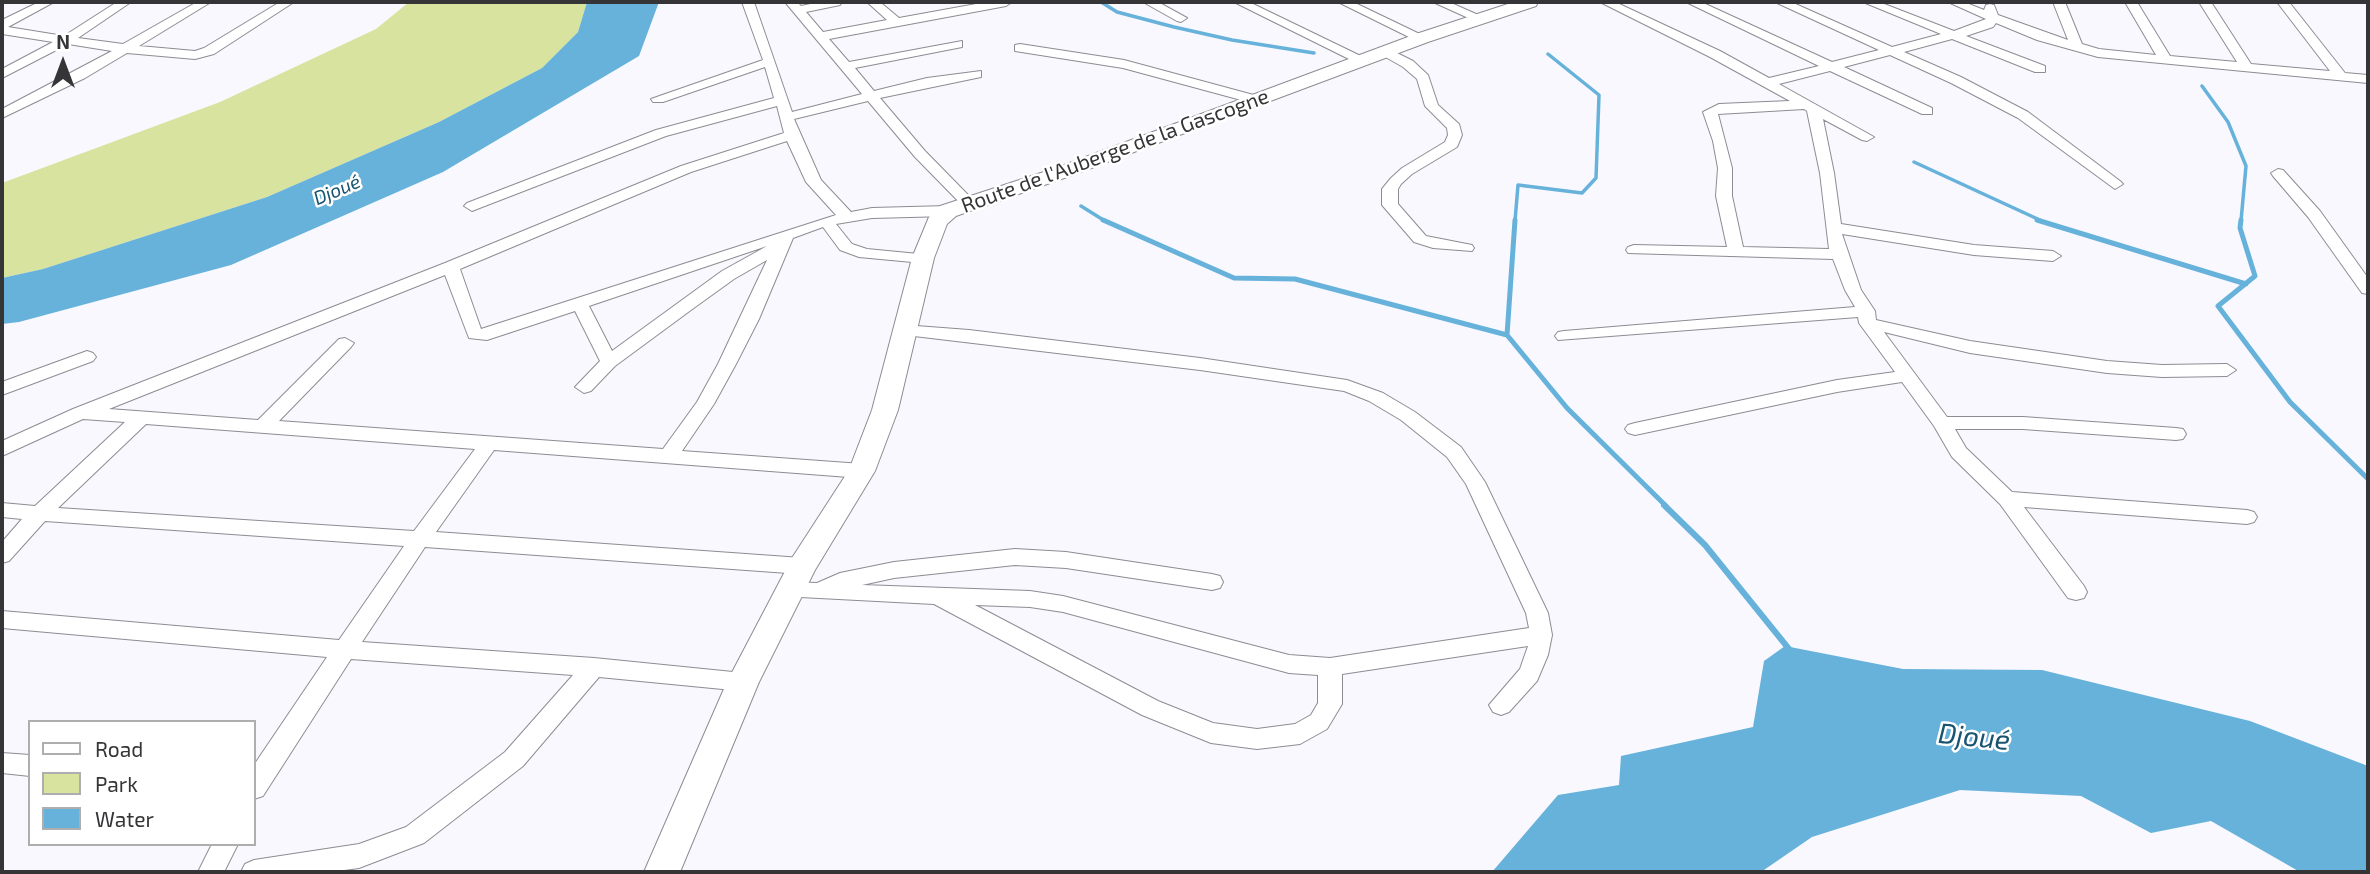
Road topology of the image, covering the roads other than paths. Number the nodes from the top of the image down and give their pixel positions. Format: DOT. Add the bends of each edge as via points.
graph roads {
  1 [pos="48,2"];
  2 [pos="125,2"];
  3 [pos="205,2"];
  4 [pos="288,2"];
  5 [pos="748,2"];
  6 [pos="836,2"];
  7 [pos="873,2"];
  8 [pos="1006,2"];
  9 [pos="1149,2"];
  10 [pos="1182,2"];
  11 [pos="1240,2"];
  12 [pos="1344,2"];
  13 [pos="1439,2"];
  14 [pos="1530,2"];
  15 [pos="1606,2"];
  16 [pos="1692,2"];
  17 [pos="1781,2"];
  18 [pos="1869,2"];
  19 [pos="1954,2"];
  20 [pos="1988,2"];
  21 [pos="2059,2"];
  22 [pos="2131,2"];
  23 [pos="2205,2"];
  24 [pos="2283,2"];
  25 [pos="795,6"];
  26 [pos="1162,8"];
  27 [pos="1181,18"];
  28 [pos="1479,18"];
  29 [pos="1993,18"];
  30 [pos="895,21"];
  31 [pos="2,27"];
  32 [pos="822,36"];
  33 [pos="1953,37"];
  34 [pos="1422,38"];
  35 [pos="67,39"];
  36 [pos="957,44"];
  37 [pos="1020,48"];
  38 [pos="2077,48"];
  39 [pos="127,49"];
  40 [pos="1890,51"];
  41 [pos="1375,57"];
  42 [pos="2165,59"];
  43 [pos="770,62"];
  44 [pos="2245,65"];
  45 [pos="847,66"];
  46 [pos="1830,66"];
  47 [pos="2040,69"];
  48 [pos="2,74"];
  49 [pos="976,74"];
  50 [pos="2341,76"];
  51 [pos="2368,79"];
  52 [pos="1767,83"];
  53 [pos="872,96"];
  54 [pos="658,99"];
  55 [pos="782,100"];
  56 [pos="1256,100"];
  57 [pos="1810,107"];
  58 [pos="1927,111"];
  59 [pos="2,114"];
  60 [pos="787,117"];
  61 [pos="792,135"];
  62 [pos="1867,136"];
  63 [pos="2278,173"];
  64 [pos="2115,184"];
  65 [pos="472,206"];
  66 [pos="959,207"];
  67 [pos="847,217"];
  68 [pos="826,221"];
  69 [pos="1833,228"];
  70 [pos="783,240"];
  71 [pos="1466,248"];
  72 [pos="1634,250"];
  73 [pos="1736,253"];
  74 [pos="1839,254"];
  75 [pos="2053,257"];
  76 [pos="923,258"];
  77 [pos="451,267"];
  78 [pos="2368,289"];
  79 [pos="580,305"];
  80 [pos="1867,317"];
  81 [pos="903,330"];
  82 [pos="1564,336"];
  83 [pos="345,343"];
  84 [pos="87,357"];
  85 [pos="609,362"];
  86 [pos="2228,370"];
  87 [pos="1907,376"];
  88 [pos="584,387"];
  89 [pos="2,389"];
  90 [pos="80,413"];
  91 [pos="141,418"];
  92 [pos="1942,423"];
  93 [pos="264,426"];
  94 [pos="1634,429"];
  95 [pos="2176,434"];
  96 [pos="488,445"];
  97 [pos="2,449"];
  98 [pos="667,458"];
  99 [pos="862,471"];
  100 [pos="2007,499"];
  101 [pos="2,510"];
  102 [pos="39,514"];
  103 [pos="2247,517"];
  104 [pos="419,540"];
  105 [pos="2,555"];
  106 [pos="802,566"];
  107 [pos="1212,582"];
  108 [pos="789,590"];
  109 [pos="816,591"];
  110 [pos="2076,592"];
  111 [pos="938,596"];
  112 [pos="2,619"];
  113 [pos="1541,635"];
  114 [pos="347,650"];
  115 [pos="594,667"];
  116 [pos="1330,667"];
  117 [pos="743,682"];
  118 [pos="1501,705"];
  119 [pos="2,763"];
  120 [pos="28,766"];
  121 [pos="257,777"];
  122 [pos="224,846"];
  123 [pos="211,872"];
  124 [pos="254,872"];
  125 [pos="662,872"];
  1 -- 31 [label="street"];
  2 -- 35 [label="street"];
  3 -- 39 [label="street"];
  4 -- 39 [label="street" via="209,51 181,55"];
  5 -- 43 [label="street"];
  6 -- 25 [label="street"];
  7 -- 30 [label="street"];
  8 -- 30 [label="street"];
  9 -- 26 [label="street"];
  10 -- 26 [label="street"];
  11 -- 41 [label="street"];
  12 -- 34 [label="street"];
  13 -- 28 [label="street"];
  14 -- 28 [label="street, Route de l'Auberge de la Gascogne"];
  15 -- 52 [label="street"];
  16 -- 46 [label="street"];
  17 -- 40 [label="street"];
  18 -- 33 [label="street"];
  19 -- 29 [label="street"];
  20 -- 29 [label="street"];
  21 -- 38 [label="street"];
  22 -- 42 [label="street"];
  23 -- 44 [label="street"];
  24 -- 50 [label="street"];
  25 -- 32 [label="street"];
  26 -- 27 [label="street"];
  28 -- 34 [label="street, Route de l'Auberge de la Gascogne"];
  29 -- 33 [label="street" via="1989,24"];
  29 -- 38 [label="street"];
  30 -- 32 [label="street"];
  31 -- 35 [label="street"];
  32 -- 45 [label="street"];
  33 -- 40 [label="street"];
  33 -- 47 [label="street"];
  34 -- 41 [label="street, Route de l'Auberge de la Gascogne"];
  35 -- 39 [label="street"];
  35 -- 48 [label="street"];
  36 -- 45 [label="street"];
  37 -- 56 [label="street" via="1124,64"];
  38 -- 42 [label="street"];
  39 -- 59 [label="street"];
  40 -- 46 [label="street"];
  40 -- 64 [label="street" via="2023,116"];
  41 -- 56 [label="street, Route de l'Auberge de la Gascogne"];
  41 -- 71 [label="street" via="1423,78 1432,106 1454,127 1455,135 1452,144 1396,181 1390,189 1390,205 1420,239"];
  42 -- 44 [label="street"];
  43 -- 54 [label="street"];
  43 -- 55 [label="street"];
  44 -- 50 [label="street"];
  45 -- 53 [label="street"];
  46 -- 52 [label="street"];
  46 -- 58 [label="street"];
  49 -- 53 [label="street"];
  50 -- 51 [label="street"];
  52 -- 57 [label="street"];
  53 -- 60 [label="street"];
  53 -- 66 [label="street"];
  55 -- 60 [label="street"];
  55 -- 65 [label="street" via="661,133"];
  56 -- 66 [label="street, Route de l'Auberge de la Gascogne"];
  57 -- 62 [label="street"];
  57 -- 69 [label="street" via="1827,173"];
  57 -- 73 [label="street" via="1719,108 1710,112 1725,168 1724,197"];
  60 -- 61 [label="street"];
  61 -- 67 [label="street" via="814,182"];
  61 -- 77 [label="street" via="686,169"];
  63 -- 78 [label="street"];
  66 -- 67 [label="street"];
  66 -- 76 [label="street, Route de l'Auberge de la Gascogne" via="937,222"];
  67 -- 68 [label="street"];
  68 -- 70 [label="street"];
  68 -- 76 [label="street" via="846,247 865,254"];
  69 -- 74 [label="street"];
  69 -- 75 [label="street"];
  70 -- 79 [label="street"];
  70 -- 85 [label="street"];
  70 -- 98 [label="street" via="727,364"];
  72 -- 73 [label="street"];
  73 -- 74 [label="street"];
  74 -- 80 [label="street"];
  76 -- 81 [label="street, Route de l'Auberge de la Gascogne"];
  77 -- 79 [label="street" via="475,334 501,332"];
  77 -- 90 [label="street"];
  79 -- 85 [label="street"];
  80 -- 82 [label="street"];
  80 -- 86 [label="street" via="1970,347 2162,372"];
  80 -- 87 [label="street"];
  81 -- 99 [label="street, Route de l'Auberge de la Gascogne" via="885,410"];
  81 -- 113 [label="street" via="1200,364 1348,386 1376,397 1454,452 1475,482 1524,581"];
  83 -- 93 [label="street"];
  84 -- 89 [label="street"];
  85 -- 88 [label="street"];
  87 -- 92 [label="street"];
  87 -- 94 [label="street" via="1837,386"];
  90 -- 91 [label="street"];
  90 -- 97 [label="street"];
  91 -- 93 [label="street"];
  91 -- 102 [label="street"];
  92 -- 95 [label="street" via="2023,423"];
  92 -- 100 [label="street" via="1959,452"];
  93 -- 96 [label="street"];
  96 -- 98 [label="street"];
  96 -- 104 [label="street"];
  98 -- 99 [label="street"];
  99 -- 106 [label="street, Route de l'Auberge de la Gascogne"];
  100 -- 103 [label="street"];
  100 -- 110 [label="street"];
  101 -- 102 [label="street"];
  102 -- 104 [label="street"];
  102 -- 105 [label="street"];
  104 -- 106 [label="street"];
  104 -- 114 [label="street"];
  106 -- 108 [label="street, Route de l'Auberge de la Gascogne"];
  107 -- 109 [label="street" via="1015,557 894,570"];
  108 -- 109 [label="street"];
  108 -- 117 [label="street, Route de l'Auberge de la Gascogne"];
  109 -- 111 [label="street"];
  111 -- 116 [label="street" via="1063,604 1289,664"];
  111 -- 116 [label="street" via="1150,708 1211,733 1257,739 1300,734 1320,722 1330,704"];
  112 -- 114 [label="street"];
  113 -- 116 [label="street"];
  113 -- 118 [label="street" via="1529,674"];
  114 -- 115 [label="street"];
  114 -- 121 [label="street"];
  115 -- 117 [label="street"];
  115 -- 124 [label="street" via="514,758 415,835 359,856"];
  117 -- 125 [label="street, Route de l'Auberge de la Gascogne"];
  119 -- 120 [label="street"];
  122 -- 123 [label="street"];
}
